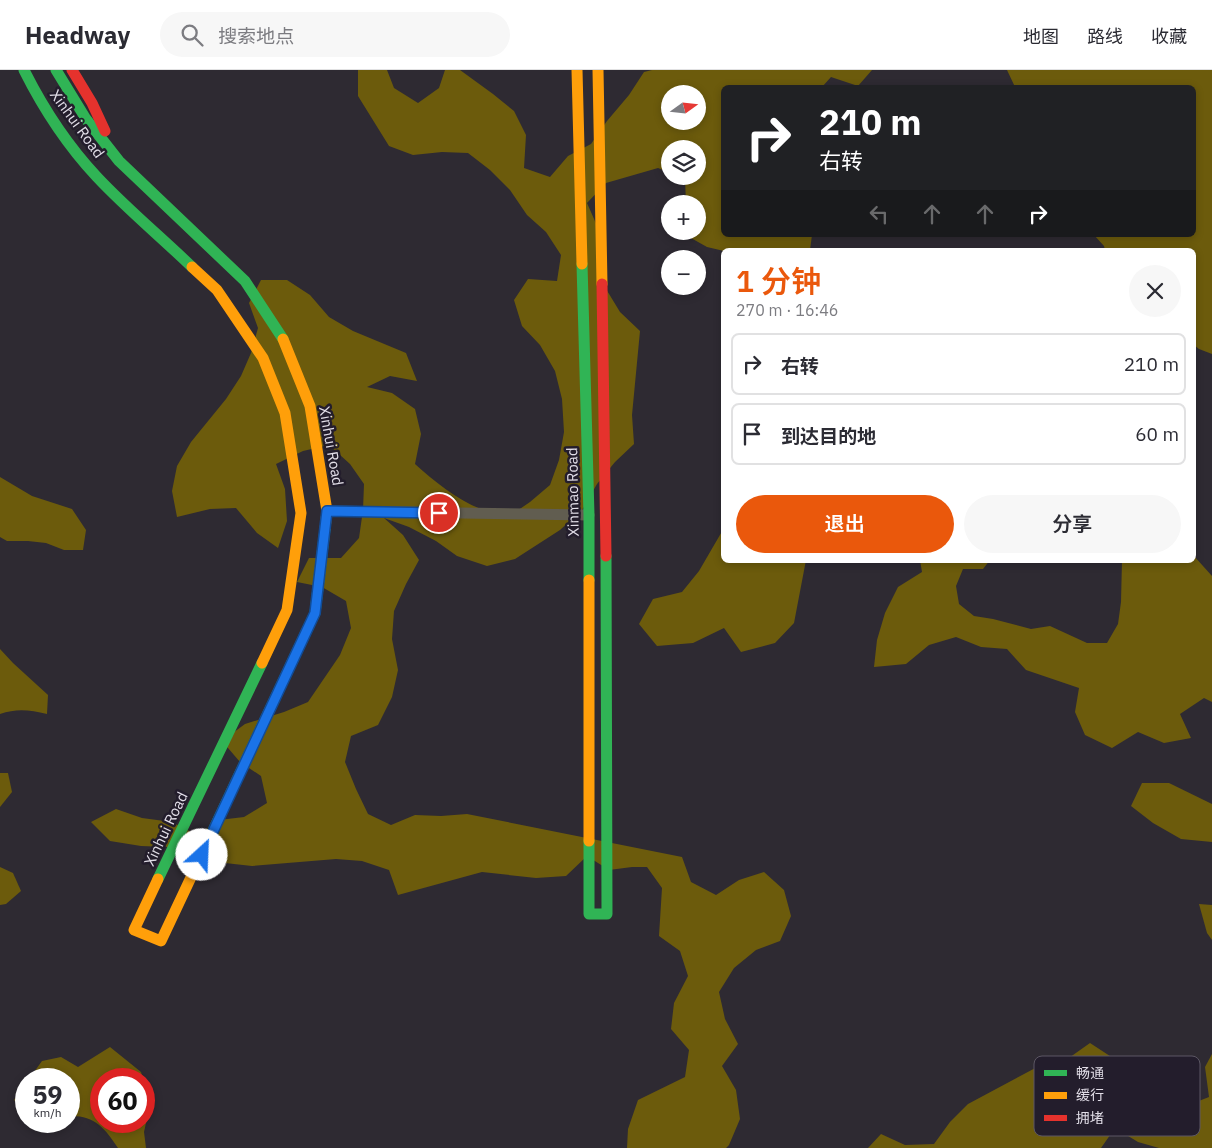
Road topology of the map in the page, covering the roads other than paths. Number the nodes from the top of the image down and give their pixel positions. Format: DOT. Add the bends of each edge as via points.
graph roads {
  1 [pos="24,70"];
  2 [pos="56,70"];
  3 [pos="72,70"];
  4 [pos="577,70"];
  5 [pos="598,70"];
  6 [pos="119,161"];
  7 [pos="327,511"];
  8 [pos="589,515"];
  1 -- 7 [label="main road, Xinhui Road" via="62,134 97,177 218,290 263,358 285,413 301,513 287,610 134,930 161,941 315,613"];
  2 -- 6 [label="main road, Xinhui Road" via="86,119"];
  3 -- 6 [label="main road" via="92,103"];
  4 -- 8 [label="main road, Xinmao Road"];
  5 -- 8 [label="main road, Xinmao Road" via="606,515 606,914 589,914"];
  6 -- 7 [label="main road, Xinhui Road" via="245,282 286,344 310,406"];
  7 -- 8 [label="street"];
}
